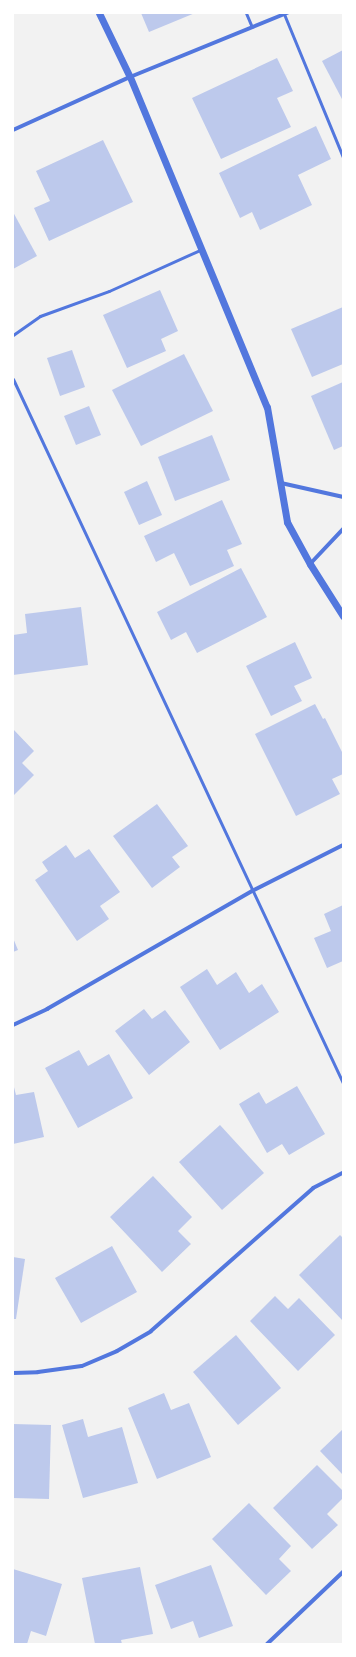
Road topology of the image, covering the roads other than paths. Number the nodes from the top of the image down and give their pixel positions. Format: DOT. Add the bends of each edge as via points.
graph roads {
  1 [pos="99,13"];
  2 [pos="246,13"];
  3 [pos="285,13"];
  4 [pos="252,27"];
  5 [pos="130,77"];
  6 [pos="13,130"];
  7 [pos="343,157"];
  8 [pos="202,249"];
  9 [pos="13,335"];
  10 [pos="13,380"];
  11 [pos="281,483"];
  12 [pos="343,497"];
  13 [pos="343,529"];
  14 [pos="310,564"];
  15 [pos="343,616"];
  16 [pos="343,845"];
  17 [pos="252,891"];
  18 [pos="13,1025"];
  19 [pos="343,1084"];
  20 [pos="343,1173"];
  21 [pos="13,1373"];
  22 [pos="343,1572"];
  23 [pos="267,1644"];
  1 -- 5 [label="street"];
  2 -- 4 [label="lane"];
  3 -- 4 [label="street"];
  3 -- 7 [label="lane"];
  4 -- 5 [label="street"];
  5 -- 6 [label="street"];
  5 -- 8 [label="street"];
  8 -- 9 [label="lane" via="109,291 40,316"];
  8 -- 11 [label="street" via="266,407"];
  10 -- 17 [label="lane"];
  11 -- 12 [label="street"];
  11 -- 14 [label="street" via="287,522"];
  13 -- 14 [label="street"];
  14 -- 15 [label="street"];
  16 -- 17 [label="street"];
  17 -- 18 [label="street" via="47,1009"];
  17 -- 19 [label="lane"];
  20 -- 21 [label="street" via="313,1188 151,1331 117,1351 82,1366"];
  22 -- 23 [label="street"];
}
